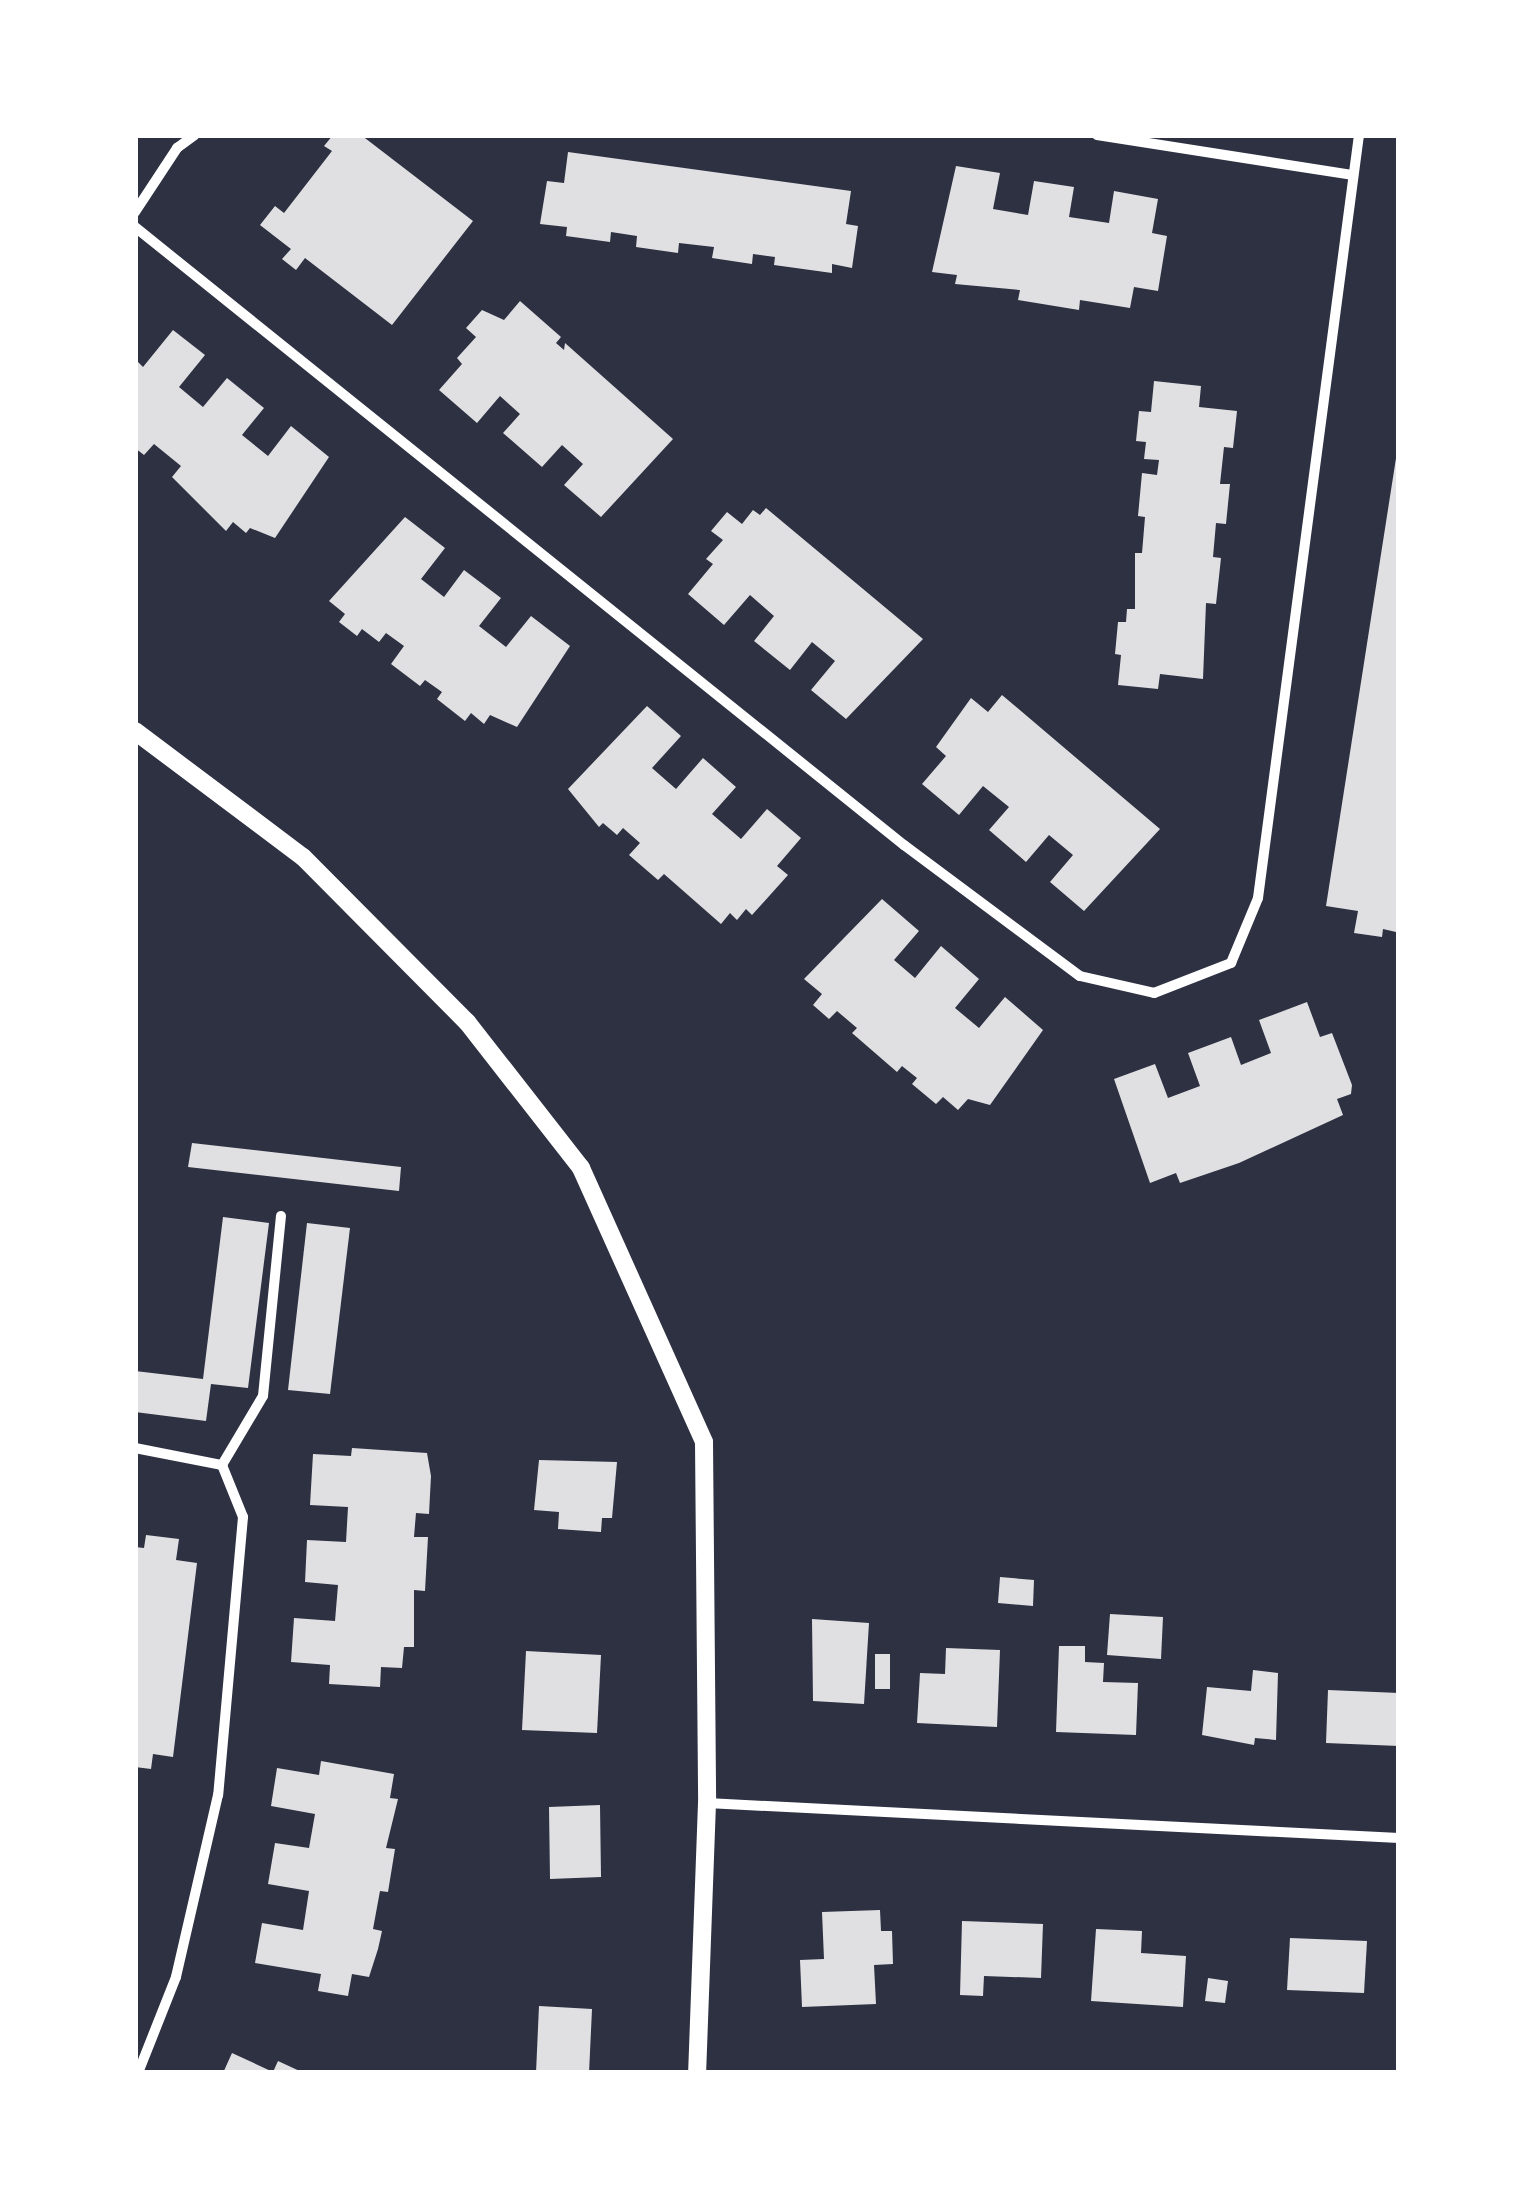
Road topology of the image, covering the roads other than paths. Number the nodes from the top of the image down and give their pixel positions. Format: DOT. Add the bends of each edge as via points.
graph roads {
  1 [pos="195,135"];
  2 [pos="1096,135"];
  3 [pos="1359,135"];
  4 [pos="1352,175"];
  5 [pos="135,212"];
  6 [pos="135,227"];
  7 [pos="135,731"];
  8 [pos="281,1216"];
  9 [pos="135,1448"];
  10 [pos="222,1465"];
  11 [pos="708,1804"];
  12 [pos="1399,1838"];
  13 [pos="138,2073"];
  14 [pos="696,2073"];
  1 -- 5 [label="street" via="177,148"];
  2 -- 4 [label="street"];
  3 -- 4 [label="street"];
  4 -- 6 [label="street" via="1258,898 1231,963 1154,993 1080,976 920,857"];
  7 -- 11 [label="street" via="303,857 467,1022 581,1168 704,1442"];
  8 -- 10 [label="street" via="262,1396"];
  9 -- 10 [label="street"];
  10 -- 13 [label="street" via="244,1517 218,1795 176,1978"];
  11 -- 12 [label="street"];
  11 -- 14 [label="street"];
}
